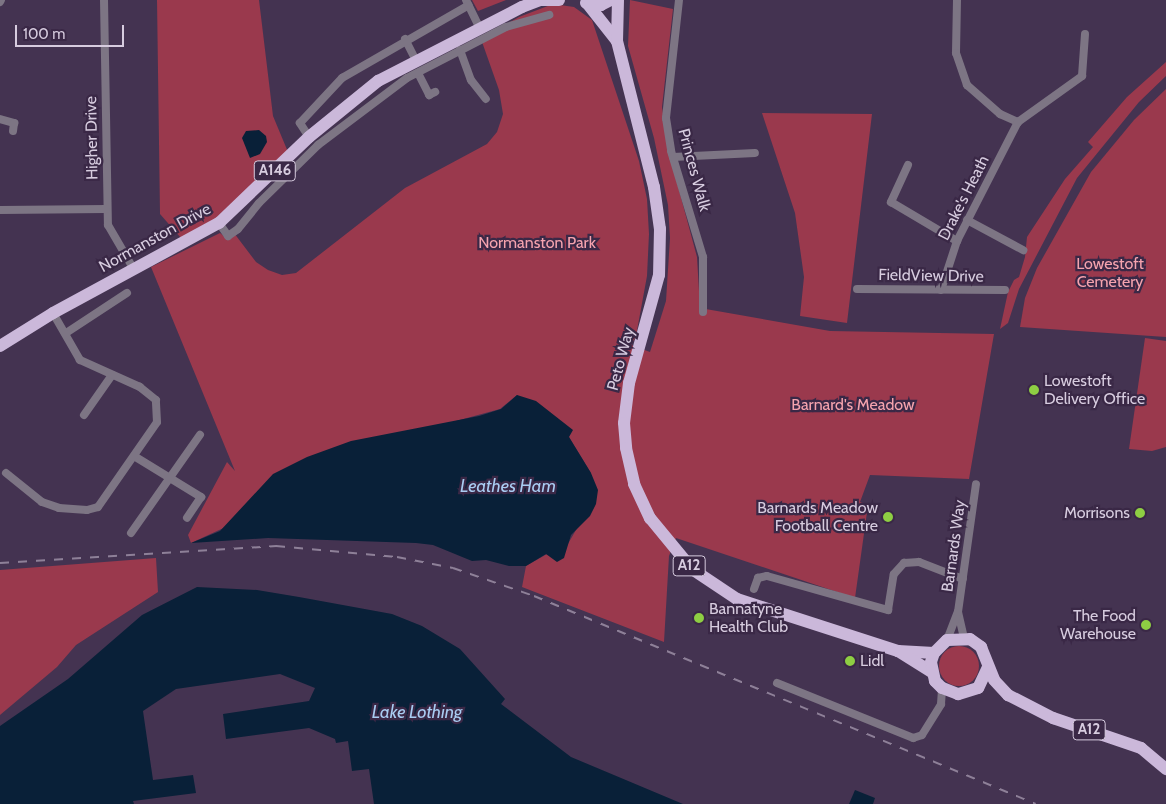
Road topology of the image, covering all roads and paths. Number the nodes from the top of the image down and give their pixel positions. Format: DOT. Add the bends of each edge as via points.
graph roads {
  1 [pos="540,0"];
  2 [pos="559,0"];
  3 [pos="611,0"];
  4 [pos="618,0"];
  5 [pos="957,0"];
  6 [pos="104,1"];
  7 [pos="585,2"];
  8 [pos="678,2"];
  9 [pos="468,3"];
  10 [pos="549,15"];
  11 [pos="479,27"];
  12 [pos="1085,34"];
  13 [pos="405,39"];
  14 [pos="617,41"];
  15 [pos="460,50"];
  16 [pos="417,67"];
  17 [pos="398,77"];
  18 [pos="435,92"];
  19 [pos="486,99"];
  20 [pos="0,119"];
  21 [pos="1018,122"];
  22 [pos="13,131"];
  23 [pos="309,137"];
  24 [pos="755,152"];
  25 [pos="674,157"];
  26 [pos="908,165"];
  27 [pos="106,209"];
  28 [pos="0,210"];
  29 [pos="968,220"];
  30 [pos="219,223"];
  31 [pos="957,241"];
  32 [pos="1023,250"];
  33 [pos="133,268"];
  34 [pos="857,289"];
  35 [pos="941,290"];
  36 [pos="1005,290"];
  37 [pos="127,293"];
  38 [pos="703,312"];
  39 [pos="53,313"];
  40 [pos="66,333"];
  41 [pos="0,346"];
  42 [pos="112,375"];
  43 [pos="84,415"];
  44 [pos="200,435"];
  45 [pos="134,456"];
  46 [pos="6,473"];
  47 [pos="170,479"];
  48 [pos="976,484"];
  49 [pos="187,518"];
  50 [pos="130,533"];
  51 [pos="963,579"];
  52 [pos="754,589"];
  53 [pos="888,610"];
  54 [pos="898,612"];
  55 [pos="958,612"];
  56 [pos="964,638"];
  57 [pos="947,640"];
  58 [pos="898,651"];
  59 [pos="934,653"];
  60 [pos="988,667"];
  61 [pos="932,672"];
  62 [pos="777,683"];
  63 [pos="942,688"];
  64 [pos="978,688"];
  65 [pos="958,694"];
  66 [pos="1008,695"];
  67 [pos="941,704"];
  68 [pos="1166,769"];
  1 -- 2 [label="highway, Normanston Drive / A146"];
  1 -- 11 [label="highway, Normanston Drive / A146"];
  3 -- 7 [label="highway" via="601,5"];
  4 -- 14 [label="highway, Peto Way / A12"];
  5 -- 21 [label="street" via="956,53 967,85 1000,114"];
  6 -- 27 [label="street, Higher Drive"];
  7 -- 14 [label="highway, Peto Way / A12"];
  8 -- 25 [label="street, Princes Walk" via="666,109"];
  9 -- 11 [label="street"];
  9 -- 13 [label="street"];
  10 -- 15 [label="street" via="519,21"];
  11 -- 16 [label="highway, Normanston Drive / A146"];
  12 -- 21 [label="street" via="1082,76"];
  13 -- 16 [label="street"];
  13 -- 23 [label="street" via="342,78 300,123"];
  14 -- 58 [label="highway, Peto Way / A12" via="654,187 661,249 653,306 627,396 626,448 634,484 664,538 692,569 714,585 737,599"];
  15 -- 16 [label="street"];
  15 -- 19 [label="street" via="471,80"];
  16 -- 17 [label="highway, Normanston Drive / A146"];
  16 -- 18 [label="street" via="429,95"];
  17 -- 23 [label="highway, Normanston Drive / A146" via="378,81"];
  17 -- 30 [label="street" via="318,145 259,202 238,228 228,236"];
  20 -- 22 [label="street" via="14,123"];
  21 -- 29 [label="street, Drake's Heath"];
  23 -- 30 [label="highway, Normanston Drive / A146"];
  24 -- 25 [label="street"];
  25 -- 38 [label="street, Princes Walk" via="703,257"];
  26 -- 31 [label="street" via="891,202"];
  27 -- 28 [label="street"];
  27 -- 33 [label="street, Higher Drive" via="113,236"];
  29 -- 31 [label="street, Drake's Heath"];
  29 -- 32 [label="street"];
  30 -- 33 [label="highway, Normanston Drive / A146"];
  31 -- 35 [label="street, Drake's Heath"];
  33 -- 39 [label="highway, Normanston Drive / A146"];
  34 -- 35 [label="street, FieldView Drive"];
  35 -- 36 [label="street, FieldView Drive"];
  37 -- 40 [label="street"];
  39 -- 40 [label="street"];
  39 -- 41 [label="highway, Normanston Drive / A146"];
  40 -- 42 [label="street" via="80,360"];
  42 -- 43 [label="street"];
  42 -- 45 [label="street" via="145,391 156,400 159,408 157,422"];
  44 -- 47 [label="street"];
  45 -- 46 [label="street" via="105,500 98,507 87,510 59,508 42,502"];
  45 -- 47 [label="street"];
  47 -- 49 [label="street" via="201,498"];
  47 -- 50 [label="street"];
  48 -- 51 [label="street, Barnards Way"];
  51 -- 53 [label="street" via="919,562 904,563 894,574"];
  51 -- 55 [label="street, Barnards Way"];
  52 -- 53 [label="street" via="758,578 766,576"];
  53 -- 54 [label="street"];
  55 -- 56 [label="street, Barnards Way"];
  55 -- 57 [label="street, Barnards Way"];
  56 -- 57 [label="highway"];
  56 -- 60 [label="highway" via="981,647"];
  57 -- 59 [label="highway"];
  58 -- 59 [label="highway, Peto Way / A12"];
  58 -- 61 [label="highway, Peto Way / A12"];
  59 -- 61 [label="highway"];
  60 -- 64 [label="highway"];
  60 -- 66 [label="highway, A12"];
  61 -- 63 [label="highway"];
  62 -- 67 [label="street" via="906,737 922,736"];
  63 -- 65 [label="highway"];
  63 -- 67 [label="street"];
  64 -- 65 [label="highway"];
  64 -- 66 [label="highway, A12"];
  65 -- 67 [label="street"];
  66 -- 68 [label="highway, A12" via="1053,718 1141,748"];
}
